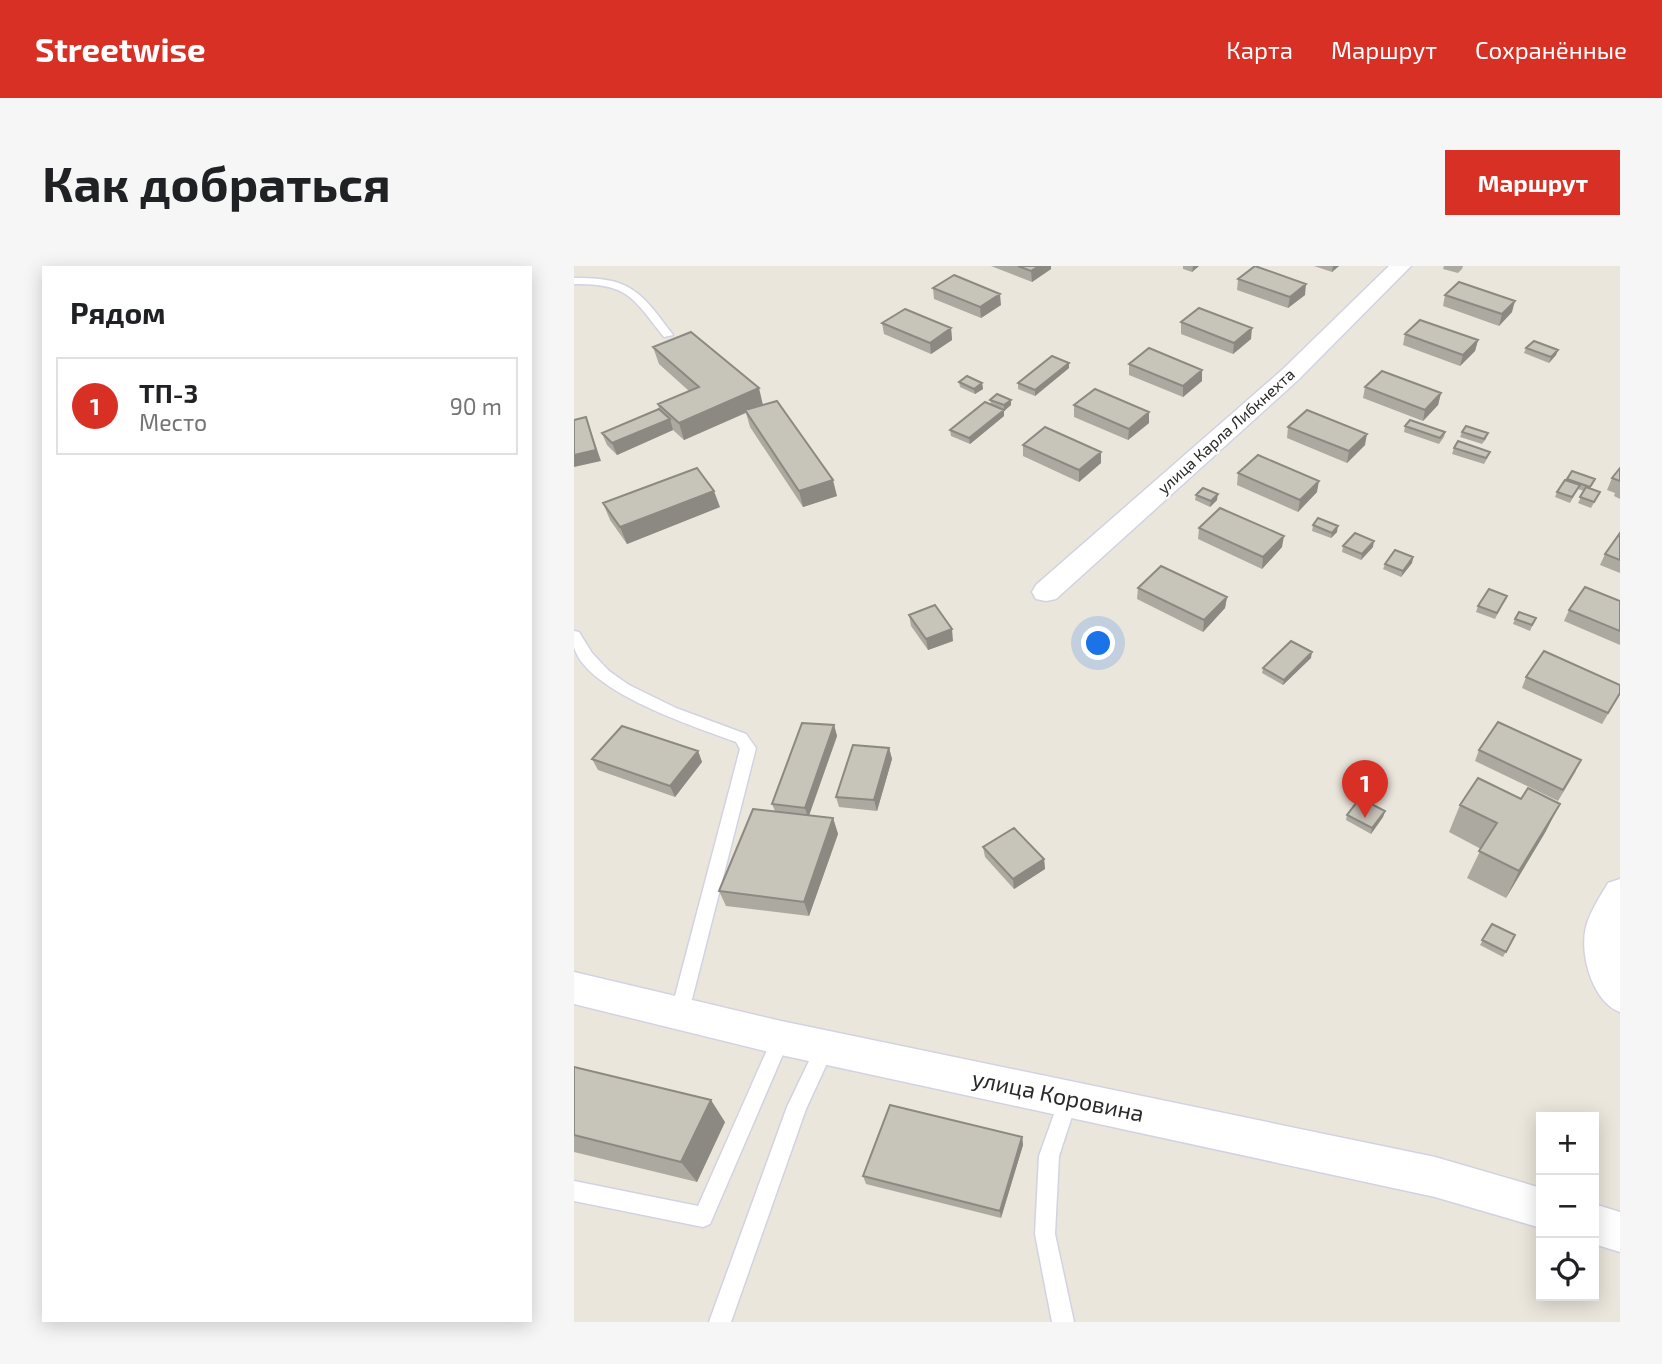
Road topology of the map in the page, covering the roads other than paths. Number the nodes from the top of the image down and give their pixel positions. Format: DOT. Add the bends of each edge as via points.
graph roads {
  1 [pos="1401,266"];
  2 [pos="574,281"];
  3 [pos="668,335"];
  4 [pos="1046,592"];
  5 [pos="574,636"];
  6 [pos="1620,893"];
  7 [pos="574,988"];
  8 [pos="1617,992"];
  9 [pos="678,1015"];
  10 [pos="781,1038"];
  11 [pos="826,1046"];
  12 [pos="1069,1098"];
  13 [pos="574,1191"];
  14 [pos="1536,1207"];
  15 [pos="1599,1225"];
  16 [pos="1620,1231"];
  17 [pos="720,1322"];
  18 [pos="1063,1322"];
  1 -- 4 [label="street, улица Карла Либкнехта" via="1290,375"];
  2 -- 3 [label="lane" via="604,279 628,287"];
  5 -- 9 [label="lane" via="598,670 624,691 741,738 748,748"];
  6 -- 8 [label="street" via="1603,928 1604,960"];
  7 -- 9 [label="street, улица Коровина"];
  9 -- 10 [label="street, улица Коровина"];
  10 -- 11 [label="street, улица Коровина"];
  10 -- 13 [label="lane" via="704,1217"];
  11 -- 12 [label="street, улица Коровина"];
  11 -- 17 [label="lane" via="797,1107"];
  12 -- 14 [label="street, улица Коровина" via="1435,1177"];
  12 -- 18 [label="lane" via="1049,1156 1045,1234"];
  15 -- 16 [label="street"];
}
